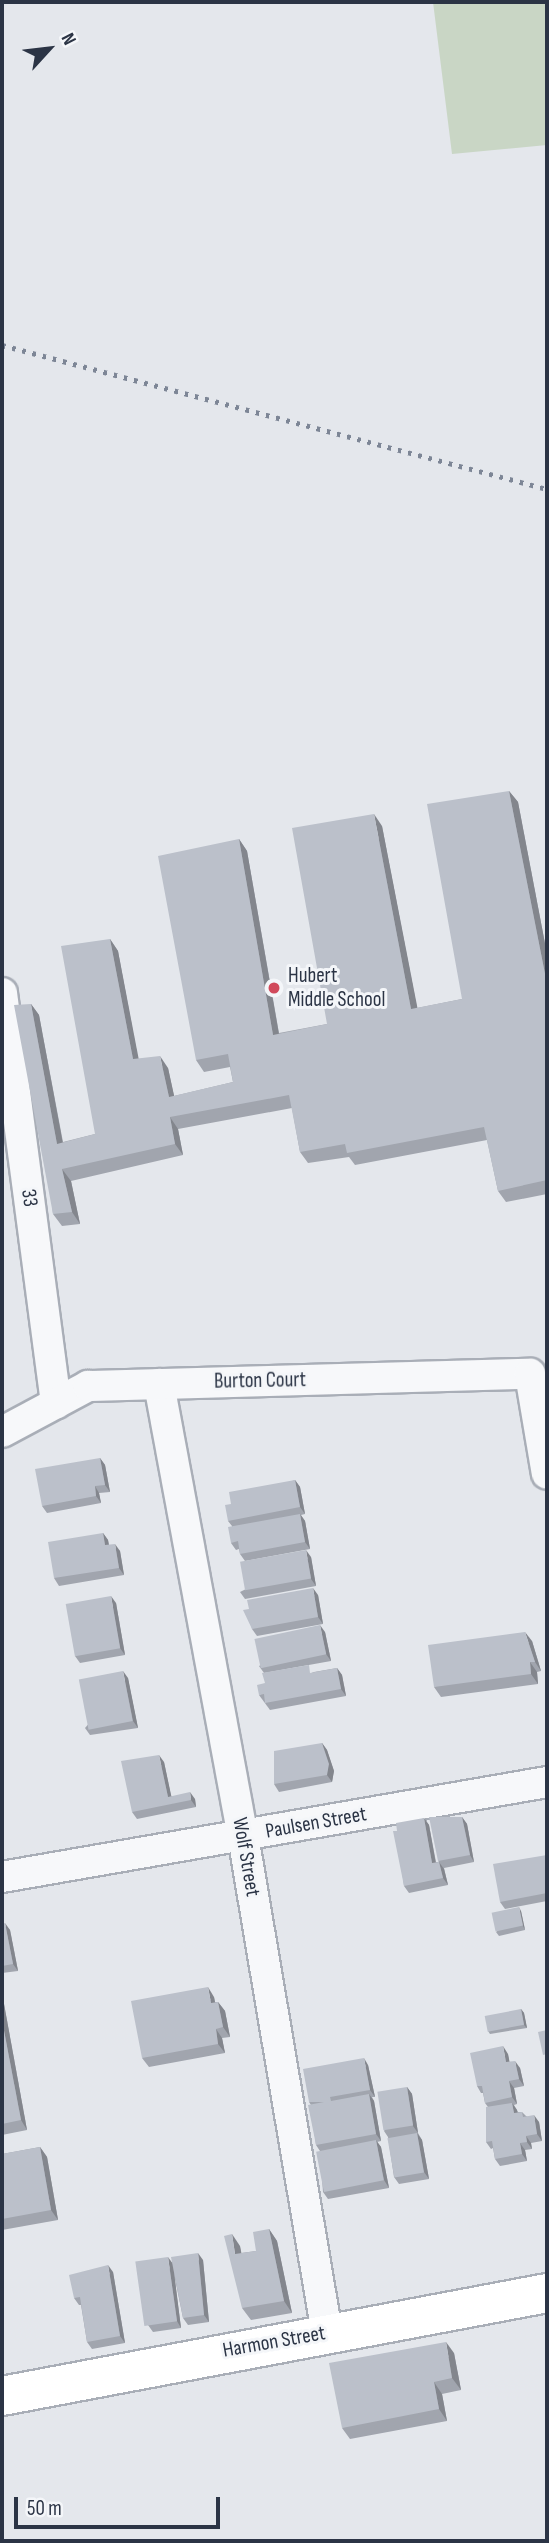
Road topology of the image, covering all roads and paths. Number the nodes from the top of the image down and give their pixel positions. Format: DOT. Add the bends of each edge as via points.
graph roads {
  1 [pos="2,993"];
  2 [pos="159,1384"];
  3 [pos="56,1403"];
  4 [pos="2,1432"];
  5 [pos="547,1474"];
  6 [pos="547,1782"];
  7 [pos="243,1836"];
  8 [pos="2,1877"];
  9 [pos="547,2292"];
  10 [pos="327,2333"];
  11 [pos="2,2396"];
  1 -- 3 [label="street, 33"];
  2 -- 3 [label="street, Burton Court" via="88,1385"];
  2 -- 5 [label="street, Burton Court" via="530,1374"];
  2 -- 7 [label="street, Wolf Street"];
  3 -- 4 [label="street, Burton Court"];
  6 -- 7 [label="street, Paulsen Street"];
  7 -- 8 [label="street, Paulsen Street"];
  7 -- 10 [label="street, Wolf Street"];
  9 -- 10 [label="main road, Harmon Street"];
  10 -- 11 [label="main road, Harmon Street"];
}
